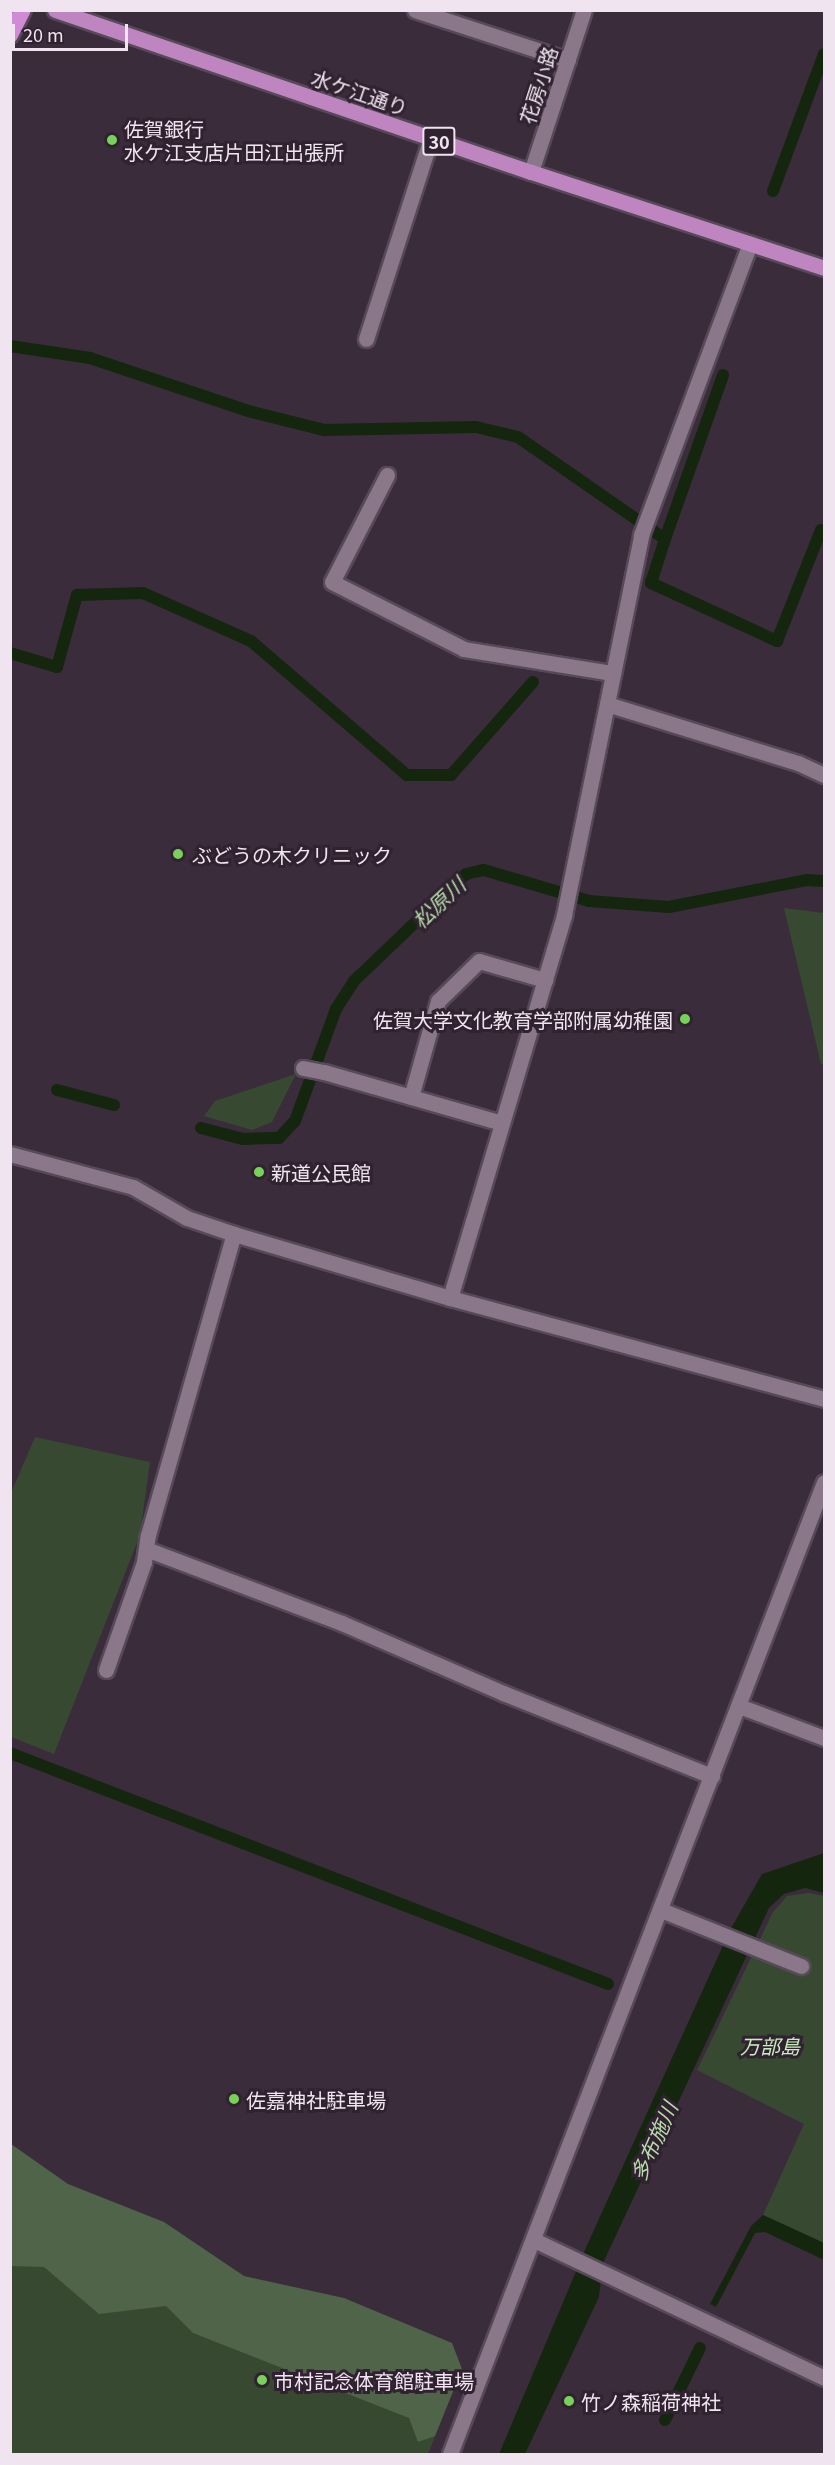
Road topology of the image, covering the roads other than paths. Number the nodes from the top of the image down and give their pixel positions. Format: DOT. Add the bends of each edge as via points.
graph roads {
  1 [pos="23,10"];
  2 [pos="54,10"];
  3 [pos="415,10"];
  4 [pos="584,10"];
  5 [pos="10,35"];
  6 [pos="568,60"];
  7 [pos="430,138"];
  8 [pos="531,172"];
  9 [pos="750,244"];
  10 [pos="825,268"];
  11 [pos="366,339"];
  12 [pos="387,475"];
  13 [pos="613,673"];
  14 [pos="607,704"];
  15 [pos="825,775"];
  16 [pos="545,980"];
  17 [pos="303,1068"];
  18 [pos="411,1097"];
  19 [pos="502,1123"];
  20 [pos="10,1154"];
  21 [pos="234,1234"];
  22 [pos="450,1298"];
  23 [pos="825,1399"];
  24 [pos="825,1482"];
  25 [pos="146,1549"];
  26 [pos="106,1670"];
  27 [pos="739,1706"];
  28 [pos="825,1738"];
  29 [pos="712,1776"];
  30 [pos="661,1910"];
  31 [pos="801,1966"];
  32 [pos="534,2240"];
  33 [pos="825,2379"];
  34 [pos="450,2454"];
  1 -- 5 [label="highway"];
  2 -- 7 [label="main road, 水ケ江通り / 30"];
  3 -- 6 [label="street"];
  4 -- 6 [label="street, 花房小路"];
  6 -- 8 [label="street, 花房小路"];
  7 -- 8 [label="main road, 水ケ江通り / 30"];
  7 -- 11 [label="street"];
  8 -- 9 [label="main road, 水ケ江通り / 30"];
  9 -- 10 [label="main road, 水ケ江通り / 30"];
  9 -- 13 [label="street" via="641,535"];
  12 -- 13 [label="street" via="332,582 464,649"];
  13 -- 14 [label="street"];
  14 -- 15 [label="street" via="798,763"];
  14 -- 16 [label="street" via="564,915"];
  16 -- 18 [label="street" via="479,962 438,1001"];
  16 -- 19 [label="street"];
  17 -- 18 [label="street"];
  18 -- 19 [label="street"];
  19 -- 22 [label="street"];
  20 -- 21 [label="street" via="133,1187 187,1218"];
  21 -- 22 [label="street"];
  21 -- 25 [label="street"];
  22 -- 23 [label="street"];
  24 -- 27 [label="street"];
  25 -- 26 [label="street"];
  25 -- 29 [label="street" via="342,1623 503,1693"];
  27 -- 28 [label="street"];
  27 -- 29 [label="street"];
  29 -- 30 [label="street"];
  30 -- 31 [label="street"];
  30 -- 32 [label="street"];
  32 -- 33 [label="street"];
  32 -- 34 [label="street"];
}
